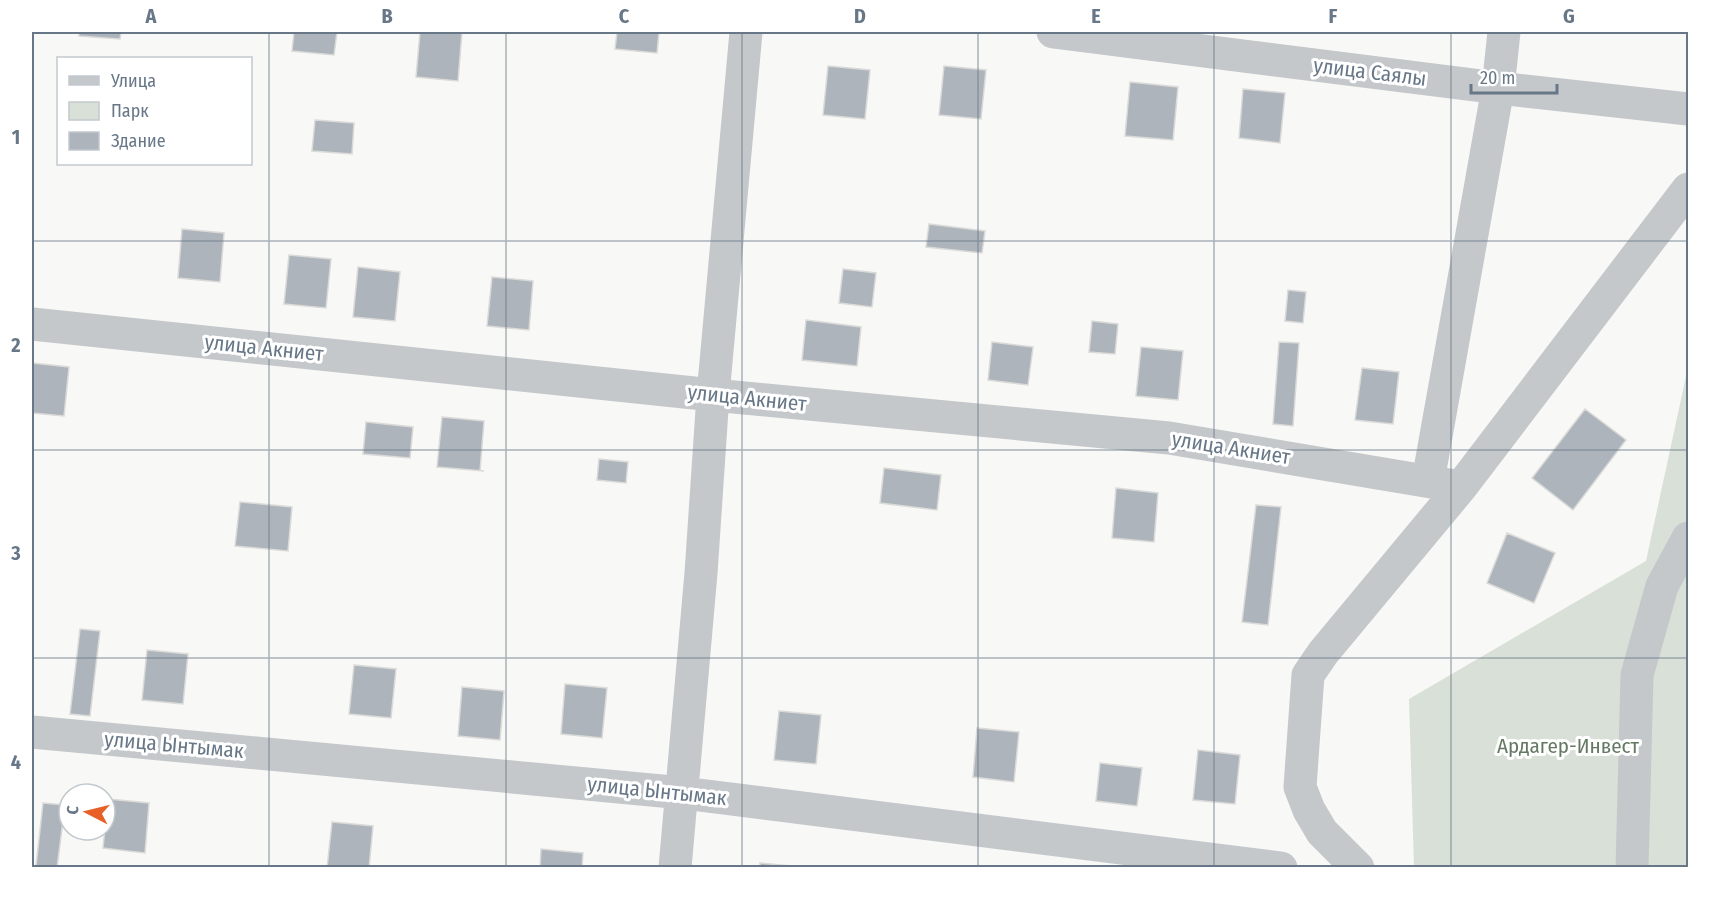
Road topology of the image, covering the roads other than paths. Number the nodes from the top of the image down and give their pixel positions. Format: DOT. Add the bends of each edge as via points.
graph roads {
  1 [pos="746,32"];
  2 [pos="1053,32"];
  3 [pos="1504,32"];
  4 [pos="1498,88"];
  5 [pos="1689,109"];
  6 [pos="1689,189"];
  7 [pos="32,324"];
  8 [pos="713,394"];
  9 [pos="1428,481"];
  10 [pos="1461,487"];
  11 [pos="1689,538"];
  12 [pos="32,732"];
  13 [pos="683,793"];
  14 [pos="675,867"];
  15 [pos="1281,867"];
  16 [pos="1358,867"];
  17 [pos="1632,867"];
  1 -- 8 [label="street"];
  2 -- 4 [label="street, улица Саялы"];
  3 -- 4 [label="street"];
  4 -- 5 [label="street, улица Саялы"];
  4 -- 9 [label="street"];
  6 -- 10 [label="street"];
  7 -- 8 [label="street, улица Акниет"];
  8 -- 9 [label="street, улица Акниет" via="1169,438"];
  8 -- 13 [label="street"];
  9 -- 10 [label="street, улица Акниет"];
  10 -- 16 [label="street" via="1308,675 1300,787 1322,832"];
  11 -- 17 [label="street" via="1662,586 1637,675"];
  12 -- 13 [label="street, улица Ынтымак"];
  13 -- 14 [label="street"];
  13 -- 15 [label="street, улица Ынтымак"];
}
